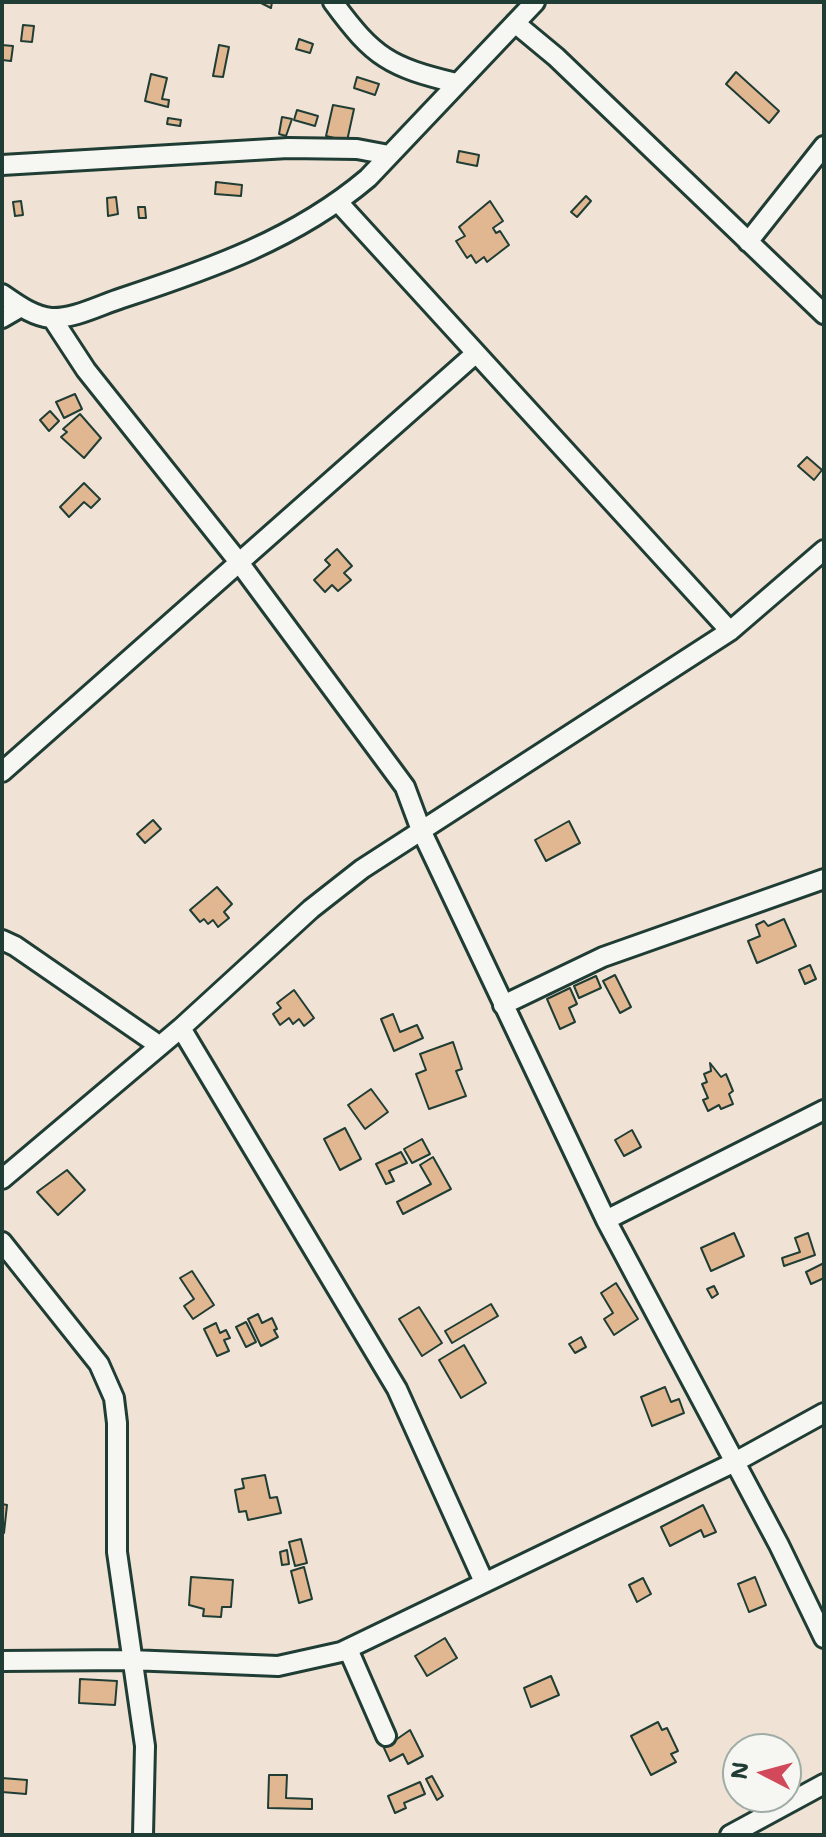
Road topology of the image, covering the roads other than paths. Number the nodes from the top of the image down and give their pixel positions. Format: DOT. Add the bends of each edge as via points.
graph roads {
  1 [pos="333,2"];
  2 [pos="530,4"];
  3 [pos="515,23"];
  4 [pos="456,83"];
  5 [pos="824,146"];
  6 [pos="389,155"];
  7 [pos="2,165"];
  8 [pos="339,203"];
  9 [pos="748,242"];
  10 [pos="2,294"];
  11 [pos="21,307"];
  12 [pos="824,314"];
  13 [pos="2,318"];
  14 [pos="52,318"];
  15 [pos="475,354"];
  16 [pos="824,550"];
  17 [pos="238,561"];
  18 [pos="730,631"];
  19 [pos="2,772"];
  20 [pos="421,830"];
  21 [pos="824,879"];
  22 [pos="2,940"];
  23 [pos="503,1005"];
  24 [pos="181,1028"];
  25 [pos="160,1046"];
  26 [pos="824,1110"];
  27 [pos="2,1179"];
  28 [pos="606,1220"];
  29 [pos="2,1242"];
  30 [pos="824,1413"];
  31 [pos="735,1462"];
  32 [pos="484,1582"];
  33 [pos="824,1638"];
  34 [pos="348,1649"];
  35 [pos="130,1660"];
  36 [pos="2,1661"];
  37 [pos="386,1736"];
  38 [pos="824,1784"];
  39 [pos="143,1835"];
  40 [pos="730,1835"];
  1 -- 4 [label="street" via="362,39 392,64"];
  2 -- 3 [label="street"];
  3 -- 4 [label="street"];
  3 -- 9 [label="street"];
  4 -- 6 [label="street"];
  5 -- 9 [label="street"];
  6 -- 7 [label="street" via="288,148"];
  6 -- 8 [label="street"];
  8 -- 14 [label="street" via="216,267"];
  8 -- 15 [label="street"];
  9 -- 12 [label="street"];
  10 -- 11 [label="street"];
  11 -- 13 [label="street"];
  11 -- 14 [label="street"];
  14 -- 17 [label="street" via="86,370"];
  15 -- 17 [label="street"];
  15 -- 18 [label="street"];
  16 -- 18 [label="street"];
  17 -- 19 [label="street"];
  17 -- 20 [label="street" via="405,787"];
  18 -- 20 [label="street"];
  20 -- 23 [label="street"];
  20 -- 24 [label="street" via="311,909"];
  21 -- 23 [label="street" via="603,957"];
  22 -- 25 [label="street"];
  23 -- 28 [label="street"];
  24 -- 25 [label="street"];
  24 -- 32 [label="street" via="397,1389"];
  25 -- 27 [label="street"];
  26 -- 28 [label="street"];
  28 -- 31 [label="street"];
  29 -- 35 [label="street" via="71,1324 110,1384 117,1423 117,1552"];
  30 -- 31 [label="street"];
  31 -- 32 [label="street"];
  31 -- 33 [label="street"];
  32 -- 34 [label="street"];
  34 -- 35 [label="street" via="278,1666"];
  34 -- 37 [label="street"];
  35 -- 36 [label="street"];
  35 -- 39 [label="street" via="145,1746"];
  38 -- 40 [label="street"];
}
